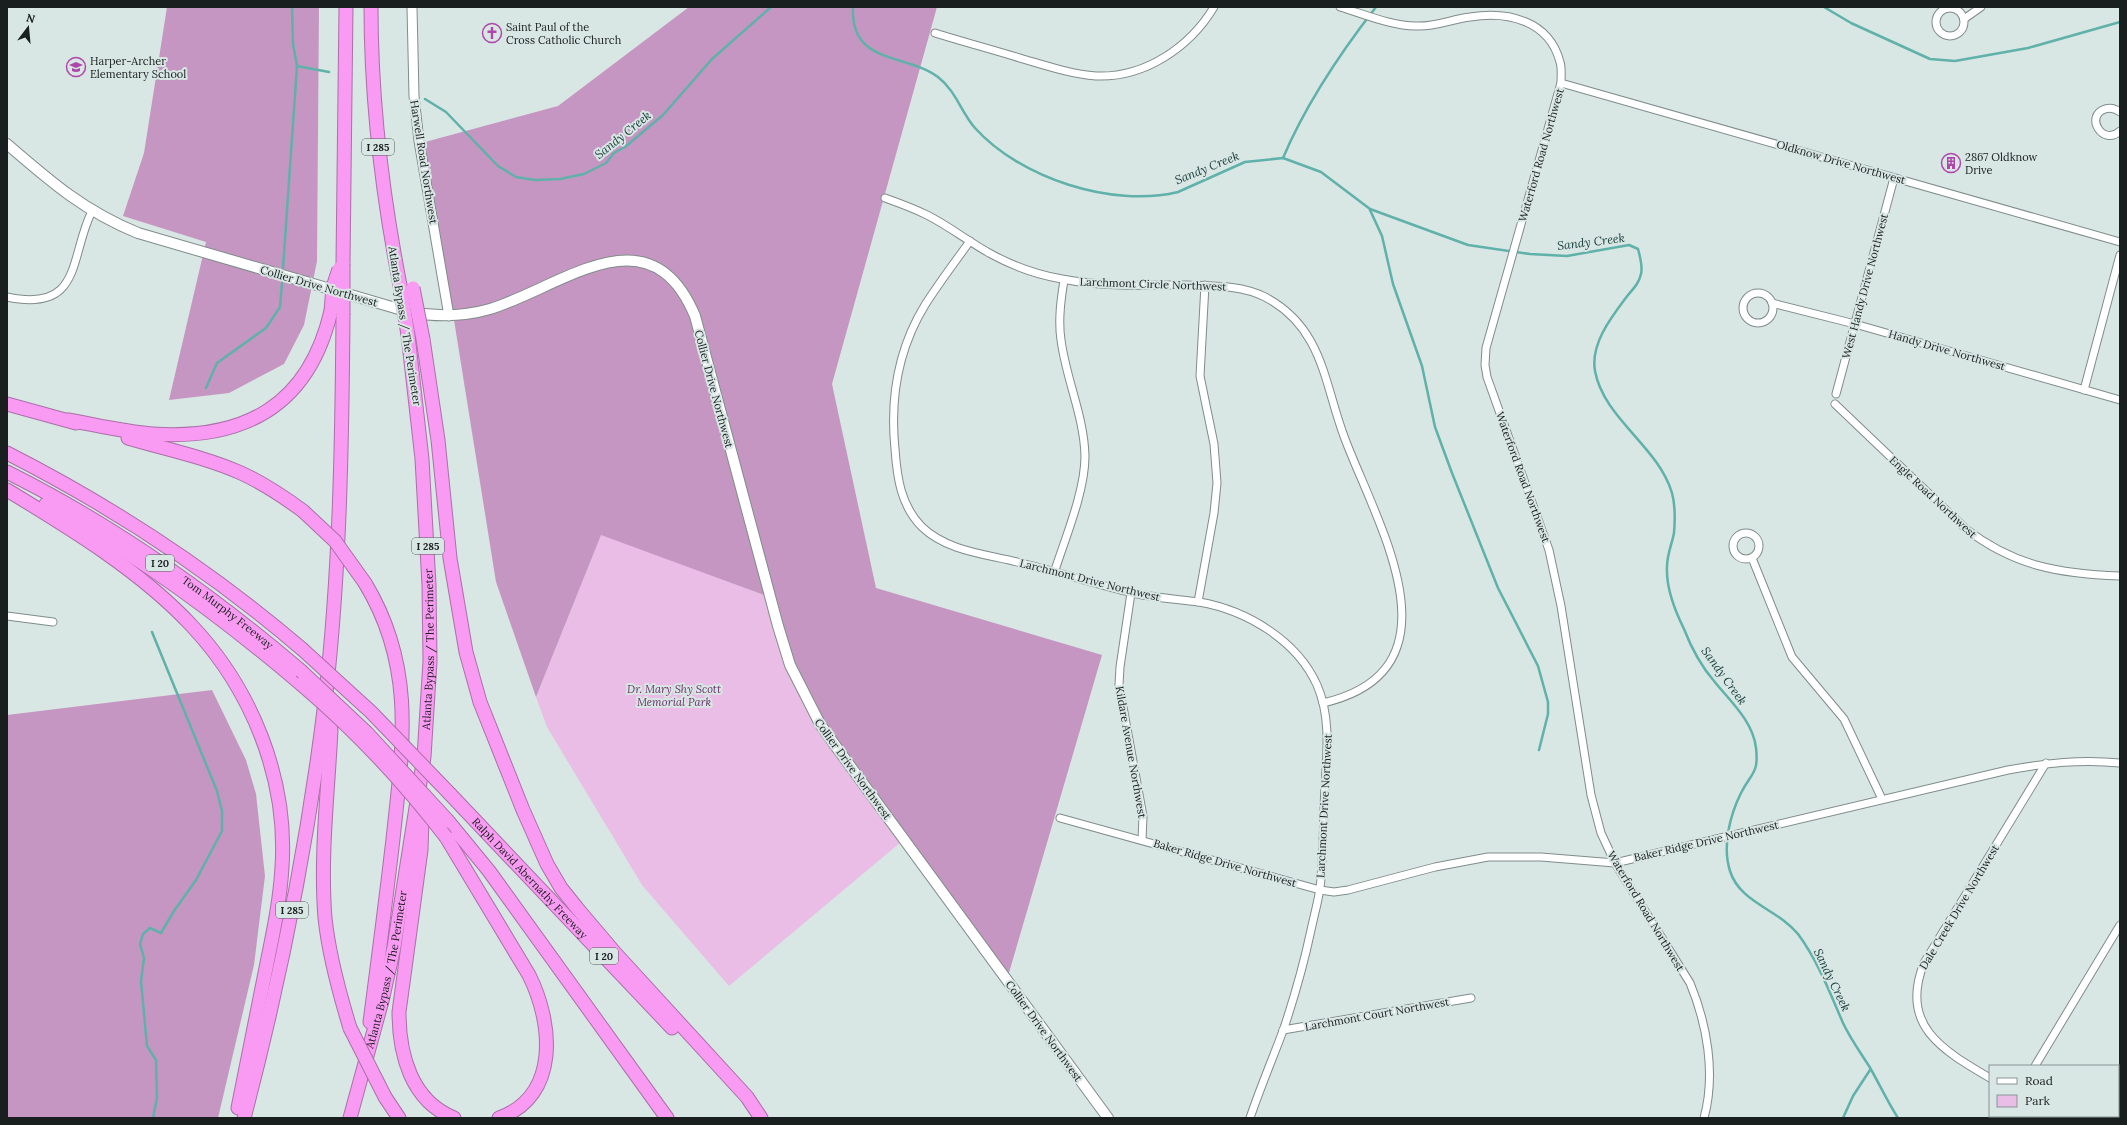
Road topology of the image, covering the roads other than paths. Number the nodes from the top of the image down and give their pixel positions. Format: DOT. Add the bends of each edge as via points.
graph roads {
  1 [pos="346,7"];
  2 [pos="371,7"];
  3 [pos="412,7"];
  4 [pos="1214,7"];
  5 [pos="1340,7"];
  6 [pos="1981,7"];
  7 [pos="1964,19"];
  8 [pos="935,33"];
  9 [pos="1561,83"];
  10 [pos="2120,112"];
  11 [pos="2120,131"];
  12 [pos="7,144"];
  13 [pos="1894,178"];
  14 [pos="885,198"];
  15 [pos="92,211"];
  16 [pos="970,241"];
  17 [pos="2120,242"];
  18 [pos="2120,255"];
  19 [pos="1064,280"];
  20 [pos="407,286"];
  21 [pos="1205,286"];
  22 [pos="7,297"];
  23 [pos="1772,303"];
  24 [pos="337,313"];
  25 [pos="449,316"];
  26 [pos="1855,324"];
  27 [pos="2084,390"];
  28 [pos="1836,394"];
  29 [pos="2120,400"];
  30 [pos="7,404"];
  31 [pos="1835,404"];
  32 [pos="68,420"];
  33 [pos="7,453"];
  34 [pos="7,472"];
  35 [pos="7,484"];
  36 [pos="7,490"];
  37 [pos="1752,558"];
  38 [pos="1055,570"];
  39 [pos="2120,576"];
  40 [pos="1131,593"];
  41 [pos="1198,602"];
  42 [pos="7,616"];
  43 [pos="53,622"];
  44 [pos="301,678"];
  45 [pos="325,699"];
  46 [pos="1323,703"];
  47 [pos="424,757"];
  48 [pos="2120,762"];
  49 [pos="2046,763"];
  50 [pos="450,794"];
  51 [pos="1882,799"];
  52 [pos="1060,818"];
  53 [pos="1142,840"];
  54 [pos="1615,863"];
  55 [pos="1320,890"];
  56 [pos="2120,925"];
  57 [pos="1471,998"];
  58 [pos="1283,1030"];
  59 [pos="2036,1065"];
  60 [pos="363,1073"];
  61 [pos="1989,1077"];
  62 [pos="236,1118"];
  63 [pos="244,1118"];
  64 [pos="350,1118"];
  65 [pos="399,1118"];
  66 [pos="454,1118"];
  67 [pos="498,1118"];
  68 [pos="667,1118"];
  69 [pos="760,1118"];
  70 [pos="1108,1118"];
  71 [pos="1250,1118"];
  72 [pos="1704,1118"];
  1 -- 24 [label="highway, bridge" via="342,261 333,287"];
  2 -- 20 [label="highway, Atlanta Bypass / The Perimeter / I 285" via="376,136 393,250"];
  3 -- 25 [label="street, Harwell Road Northwest" via="414,96 419,140"];
  4 -- 8 [label="street" via="1190,39 1160,60 1123,73 1098,76 1071,73"];
  5 -- 9 [label="street, Waterford Road Northwest" via="1401,25 1416,26 1431,26 1492,15 1520,18 1539,28 1552,43 1560,62"];
  6 -- 7 [label="street"];
  7 -- 7 [label="street" via="1955,9 1946,9 1938,14 1937,27 1943,34 1952,36 1960,32"];
  9 -- 13 [label="street, Oldknow Drive Northwest"];
  9 -- 54 [label="street, Waterford Road Northwest" via="1486,348 1485,365 1487,377 1549,550 1561,606 1591,795 1601,833"];
  10 -- 11 [label="street" via="2113,108 2104,109 2095,120 2098,130 2105,135 2113,135"];
  12 -- 15 [label="main road, Collier Drive Northwest" via="55,185"];
  13 -- 17 [label="street, Oldknow Drive Northwest"];
  13 -- 26 [label="street, West Handy Drive Northwest"];
  14 -- 16 [label="street, Larchmont Circle Northwest" via="927,215"];
  15 -- 22 [label="street" via="84,226 75,266 69,280 61,289 42,299 30,301"];
  15 -- 25 [label="main road, Collier Drive Northwest" via="138,233 221,258 409,312 428,316"];
  16 -- 19 [label="street, Larchmont Circle Northwest" via="1014,265"];
  16 -- 38 [label="street, Larchmont Drive Northwest" via="925,306 909,336 895,388 893,425 896,473 906,505 923,528 948,544 964,550"];
  18 -- 27 [label="street"];
  19 -- 21 [label="street, Larchmont Circle Northwest" via="1101,284"];
  19 -- 38 [label="street" via="1060,312 1061,340 1079,412 1085,457 1078,497"];
  20 -- 47 [label="highway, Atlanta Bypass / The Perimeter / I 285, bridge" via="408,335 422,459 429,584 430,661"];
  20 -- 69 [label="highway, bridge" via="423,339 438,440 450,558 466,652 480,702 523,810 547,864 569,898 616,954 747,1096"];
  21 -- 41 [label="street" via="1200,376 1214,444 1217,483"];
  21 -- 46 [label="street, Larchmont Circle Northwest" via="1236,288 1264,297 1289,313 1309,335 1321,360 1345,438 1392,558 1404,611 1402,633 1395,653 1382,672 1365,688 1344,698"];
  23 -- 23 [label="street, Handy Drive Northwest" via="1766,295 1756,293 1747,297 1743,312 1752,322 1762,323 1770,317"];
  23 -- 26 [label="street, Handy Drive Northwest"];
  24 -- 32 [label="highway" via="302,378 277,404 243,424 210,432 171,435"];
  24 -- 45 [label="highway, I 285" via="340,506"];
  25 -- 70 [label="main road, Collier Drive Northwest" via="491,308 585,268 612,262 645,263 659,269 680,286 695,316 778,626 799,685 820,724"];
  26 -- 27 [label="street, Handy Drive Northwest"];
  26 -- 28 [label="street, West Handy Drive Northwest"];
  27 -- 29 [label="street, Handy Drive Northwest"];
  30 -- 32 [label="highway"];
  31 -- 39 [label="street, Engle Road Northwest" via="1966,529 2000,552 2035,566 2092,575"];
  32 -- 60 [label="highway, bridge" via="221,465 259,482 303,511 335,541 365,583 378,608 391,640 399,676 403,724 385,911"];
  33 -- 50 [label="highway, Tom Murphy Freeway / I 20, bridge" via="86,496 177,552 257,611 371,712"];
  34 -- 44 [label="highway, Tom Murphy Freeway / I 20" via="59,500 153,558 226,610"];
  35 -- 44 [label="highway" via="72,518 134,557"];
  36 -- 62 [label="highway" via="108,555 191,624 214,651 238,688 266,749 279,798 282,867 276,918"];
  37 -- 51 [label="street" via="1792,657 1844,719"];
  38 -- 40 [label="street, Larchmont Drive Northwest"];
  40 -- 41 [label="street, Larchmont Drive Northwest"];
  40 -- 53 [label="street, Kildare Avenue Northwest" via="1119,685 1144,816"];
  41 -- 46 [label="street, Larchmont Drive Northwest" via="1238,614 1283,641 1308,669"];
  42 -- 43 [label="street"];
  44 -- 67 [label="highway, bridge" via="408,791 446,837 538,995 546,1024 546,1056 539,1081 522,1105"];
  44 -- 68 [label="highway, I 20, bridge" via="367,733 448,821 489,871"];
  45 -- 63 [label="highway, I 285" via="296,888 272,1007"];
  45 -- 65 [label="highway, bridge" via="331,730 324,872 325,919 334,971 350,1028 385,1097"];
  46 -- 55 [label="street, Larchmont Drive Northwest" via="1327,735"];
  47 -- 60 [label="highway, Atlanta Bypass / The Perimeter / I 285" via="394,947"];
  47 -- 66 [label="highway" via="421,850 399,1012 399,1031 406,1062 417,1087 434,1107"];
  48 -- 49 [label="street, Baker Ridge Drive Northwest" via="2082,760"];
  49 -- 51 [label="street, Baker Ridge Drive Northwest"];
  49 -- 61 [label="street, Dale Creek Drive Northwest" via="1924,963 1916,990 1920,1018 1934,1040"];
  50 -- 69 [label="highway, Ralph David Abernathy Freeway / I 20"];
  51 -- 54 [label="street, Baker Ridge Drive Northwest"];
  52 -- 53 [label="street, Baker Ridge Drive Northwest"];
  53 -- 55 [label="street, Baker Ridge Drive Northwest"];
  54 -- 55 [label="street, Baker Ridge Drive Northwest" via="1541,857 1488,857 1435,866 1348,890"];
  54 -- 72 [label="street, Waterford Road Northwest" via="1690,983 1697,1000 1709,1060 1709,1092"];
  55 -- 58 [label="street, Larchmont Drive Northwest" via="1302,971"];
  56 -- 59 [label="street"];
  57 -- 58 [label="street, Larchmont Court Northwest"];
  58 -- 71 [label="street, Larchmont Drive Northwest"];
  60 -- 64 [label="highway, Atlanta Bypass / The Perimeter / I 285"];
}
